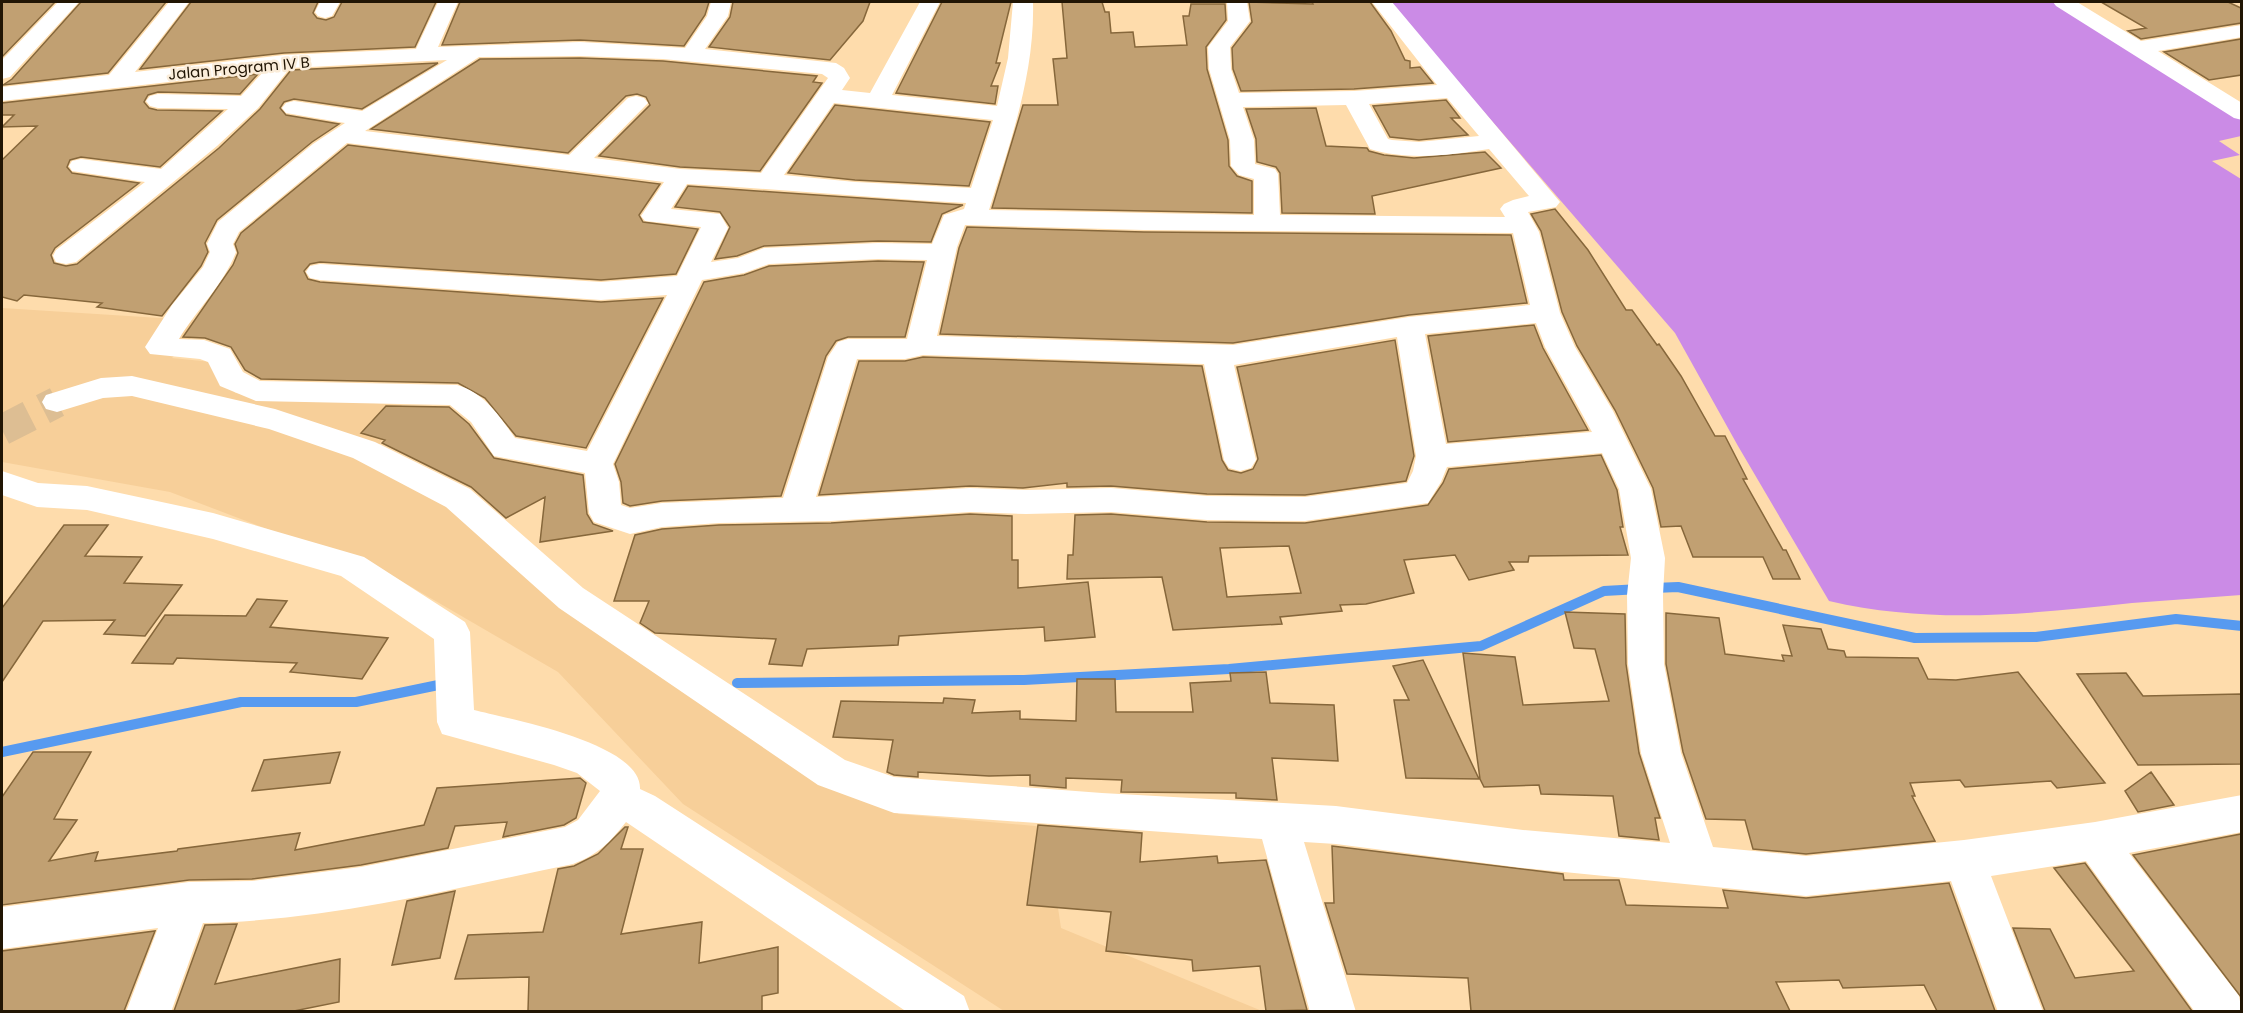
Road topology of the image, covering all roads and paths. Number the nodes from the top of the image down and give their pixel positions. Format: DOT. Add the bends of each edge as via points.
graph roads {
  1 [pos="69,2"];
  2 [pos="179,2"];
  3 [pos="448,2"];
  4 [pos="721,2"];
  5 [pos="930,2"];
  6 [pos="1023,2"];
  7 [pos="1237,2"];
  8 [pos="1383,2"];
  9 [pos="2063,2"];
  10 [pos="2241,31"];
  11 [pos="2138,48"];
  12 [pos="476,51"];
  13 [pos="691,54"];
  14 [pos="424,55"];
  15 [pos="284,62"];
  16 [pos="2,72"];
  17 [pos="117,80"];
  18 [pos="1453,91"];
  19 [pos="2,94"];
  20 [pos="827,95"];
  21 [pos="1354,98"];
  22 [pos="1231,100"];
  23 [pos="158,101"];
  24 [pos="877,101"];
  25 [pos="250,103"];
  26 [pos="636,103"];
  27 [pos="294,108"];
  28 [pos="2241,113"];
  29 [pos="1006,114"];
  30 [pos="366,119"];
  31 [pos="341,135"];
  32 [pos="1496,141"];
  33 [pos="575,164"];
  34 [pos="81,166"];
  35 [pos="680,176"];
  36 [pos="165,177"];
  37 [pos="768,181"];
  38 [pos="978,207"];
  39 [pos="1267,223"];
  40 [pos="1521,225"];
  41 [pos="943,252"];
  42 [pos="66,256"];
  43 [pos="320,272"];
  44 [pos="691,278"];
  45 [pos="1546,313"];
  46 [pos="1409,326"];
  47 [pos="923,345"];
  48 [pos="1217,355"];
  49 [pos="57,402"];
  50 [pos="1612,441"];
  51 [pos="1432,456"];
  52 [pos="1240,460"];
  53 [pos="597,464"];
  54 [pos="2,483"];
  55 [pos="796,509"];
  56 [pos="619,799"];
  57 [pos="2241,813"];
  58 [pos="1278,822"];
  59 [pos="2095,842"];
  60 [pos="1964,860"];
  61 [pos="1698,866"];
  62 [pos="189,903"];
  63 [pos="2,928"];
  64 [pos="148,1011"];
  65 [pos="948,1011"];
  66 [pos="1333,1011"];
  67 [pos="2021,1011"];
  68 [pos="2223,1011"];
  1 -- 16 [label="street"];
  2 -- 17 [label="street"];
  3 -- 14 [label="street"];
  4 -- 13 [label="street" via="717,16"];
  5 -- 24 [label="street"];
  6 -- 29 [label="street" via="1019,58"];
  7 -- 22 [label="street" via="1239,21 1219,47 1220,69"];
  8 -- 18 [label="street"];
  9 -- 11 [label="street"];
  10 -- 11 [label="street"];
  11 -- 28 [label="street"];
  12 -- 13 [label="street, Jalan Program IV B" via="580,49"];
  12 -- 14 [label="street, Jalan Program IV B"];
  12 -- 30 [label="street"];
  13 -- 20 [label="street, Jalan Program IV B" via="828,68 838,78"];
  14 -- 15 [label="street, Jalan Program IV B"];
  15 -- 17 [label="street, Jalan Program IV B"];
  15 -- 25 [label="street"];
  17 -- 19 [label="street, Jalan Program IV B"];
  18 -- 21 [label="street"];
  18 -- 32 [label="street"];
  20 -- 24 [label="street"];
  20 -- 37 [label="street"];
  21 -- 22 [label="street"];
  21 -- 32 [label="street" via="1378,144 1385,147 1405,149"];
  22 -- 39 [label="street" via="1242,140 1243,166 1266,174"];
  23 -- 25 [label="street"];
  24 -- 29 [label="street"];
  25 -- 36 [label="street"];
  26 -- 33 [label="street"];
  27 -- 30 [label="street"];
  29 -- 38 [label="street"];
  30 -- 31 [label="street"];
  31 -- 33 [label="street"];
  31 -- 53 [label="street" via="227,228 216,269 182,311 160,348 204,350 220,356 231,379 256,391 457,395 482,414 505,448"];
  32 -- 40 [label="street" via="1547,202 1514,209"];
  33 -- 35 [label="street"];
  34 -- 36 [label="street"];
  35 -- 37 [label="street"];
  35 -- 44 [label="street" via="654,216 706,219 714,224"];
  36 -- 42 [label="street"];
  37 -- 38 [label="street"];
  38 -- 39 [label="street"];
  38 -- 41 [label="street" via="953,221"];
  39 -- 40 [label="street"];
  40 -- 45 [label="street"];
  41 -- 44 [label="street" via="764,256"];
  41 -- 47 [label="street"];
  43 -- 44 [label="street" via="601,291 657,288"];
  44 -- 53 [label="street"];
  45 -- 46 [label="street"];
  45 -- 50 [label="street" via="1560,347"];
  46 -- 48 [label="street"];
  46 -- 51 [label="street"];
  47 -- 48 [label="street"];
  47 -- 55 [label="street" via="846,351"];
  48 -- 52 [label="street"];
  49 -- 58 [label="street" via="101,388 132,386 276,420 364,450 458,498 571,598 822,767 885,793"];
  50 -- 51 [label="street"];
  50 -- 61 [label="street" via="1635,489 1648,558 1646,664 1661,753"];
  51 -- 55 [label="street" via="1416,494 1305,509 1207,508 1111,500 970,500"];
  53 -- 55 [label="street" via="603,475 606,513 630,521 662,515"];
  54 -- 56 [label="street" via="38,495 87,498 213,526 352,566 452,632 456,722 591,761 620,783"];
  56 -- 62 [label="street" via="592,833 573,845 361,887 252,902"];
  56 -- 65 [label="street" via="641,809"];
  57 -- 59 [label="street"];
  58 -- 61 [label="street" via="1336,825"];
  58 -- 66 [label="street"];
  59 -- 60 [label="street"];
  59 -- 68 [label="street"];
  60 -- 61 [label="street" via="1806,876"];
  60 -- 67 [label="street"];
  62 -- 63 [label="street"];
  62 -- 64 [label="street"];
}
